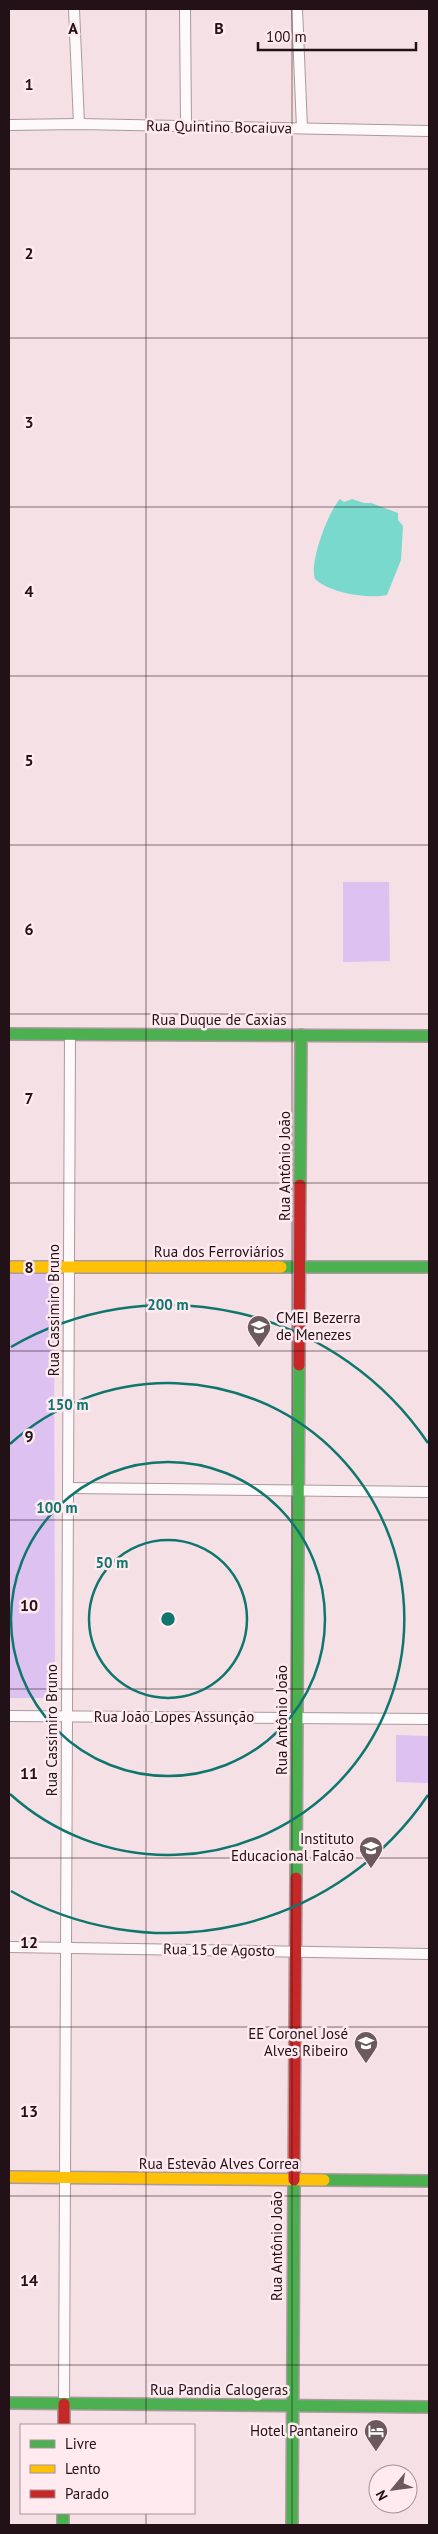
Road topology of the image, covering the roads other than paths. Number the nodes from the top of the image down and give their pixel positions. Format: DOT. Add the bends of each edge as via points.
graph roads {
  1 [pos="74,9"];
  2 [pos="185,9"];
  3 [pos="297,9"];
  4 [pos="79,124"];
  5 [pos="9,125"];
  6 [pos="186,126"];
  7 [pos="302,128"];
  8 [pos="429,131"];
  9 [pos="9,1034"];
  10 [pos="70,1035"];
  11 [pos="300,1035"];
  12 [pos="429,1036"];
  13 [pos="9,1267"];
  14 [pos="69,1267"];
  15 [pos="300,1267"];
  16 [pos="429,1267"];
  17 [pos="68,1488"];
  18 [pos="298,1490"];
  19 [pos="429,1492"];
  20 [pos="9,1716"];
  21 [pos="67,1717"];
  22 [pos="297,1718"];
  23 [pos="429,1718"];
  24 [pos="9,1947"];
  25 [pos="66,1948"];
  26 [pos="295,1951"];
  27 [pos="429,1954"];
  28 [pos="9,2177"];
  29 [pos="65,2178"];
  30 [pos="292,2180"];
  31 [pos="429,2180"];
  32 [pos="9,2403"];
  33 [pos="64,2404"];
  34 [pos="293,2406"];
  35 [pos="429,2407"];
  36 [pos="64,2424"];
  37 [pos="292,2525"];
  1 -- 4 [label="street"];
  2 -- 6 [label="street"];
  3 -- 7 [label="street"];
  4 -- 5 [label="street, Rua Quintino Bocaiuva"];
  4 -- 6 [label="street, Rua Quintino Bocaiuva"];
  6 -- 7 [label="street, Rua Quintino Bocaiuva"];
  7 -- 8 [label="street, Rua Quintino Bocaiuva"];
  9 -- 10 [label="main road, Rua Duque de Caxias"];
  10 -- 11 [label="main road, Rua Duque de Caxias"];
  10 -- 14 [label="street, Rua Cassimiro Bruno"];
  11 -- 12 [label="main road, Rua Duque de Caxias"];
  11 -- 15 [label="main road, Rua Antônio João"];
  13 -- 14 [label="main road, Rua dos Ferroviários"];
  14 -- 15 [label="main road, Rua dos Ferroviários"];
  14 -- 17 [label="street, Rua Cassimiro Bruno"];
  15 -- 16 [label="main road, Rua dos Ferroviários"];
  15 -- 18 [label="main road, Rua Antônio João"];
  17 -- 18 [label="street"];
  17 -- 21 [label="street, Rua Cassimiro Bruno"];
  18 -- 19 [label="street"];
  18 -- 22 [label="main road, Rua Antônio João"];
  20 -- 21 [label="street, Rua João Lopes Assunção"];
  21 -- 22 [label="street, Rua João Lopes Assunção"];
  21 -- 25 [label="street, Rua Cassimiro Bruno"];
  22 -- 23 [label="street, Rua João Lopes Assunção"];
  22 -- 26 [label="main road, Rua Antônio João"];
  24 -- 25 [label="street, Rua 15 de Agosto"];
  25 -- 26 [label="street, Rua 15 de Agosto"];
  25 -- 29 [label="street, Rua Cassimiro Bruno"];
  26 -- 27 [label="street, Rua 15 de Agosto"];
  26 -- 30 [label="main road, Rua Antônio João"];
  28 -- 29 [label="main road, Rua Estevão Alves Correa"];
  29 -- 30 [label="main road, Rua Estevão Alves Correa"];
  29 -- 33 [label="street, Rua Cassimiro Bruno"];
  30 -- 31 [label="main road, Rua Estevão Alves Correa"];
  30 -- 34 [label="main road, Rua Antônio João"];
  32 -- 33 [label="main road, Rua Pandia Calogeras"];
  33 -- 34 [label="main road, Rua Pandia Calogeras"];
  33 -- 36 [label="main road, Rua Cassimiro Bruno"];
  34 -- 35 [label="main road, Rua Pandia Calogeras"];
  34 -- 37 [label="main road, Rua Antônio João"];
}
